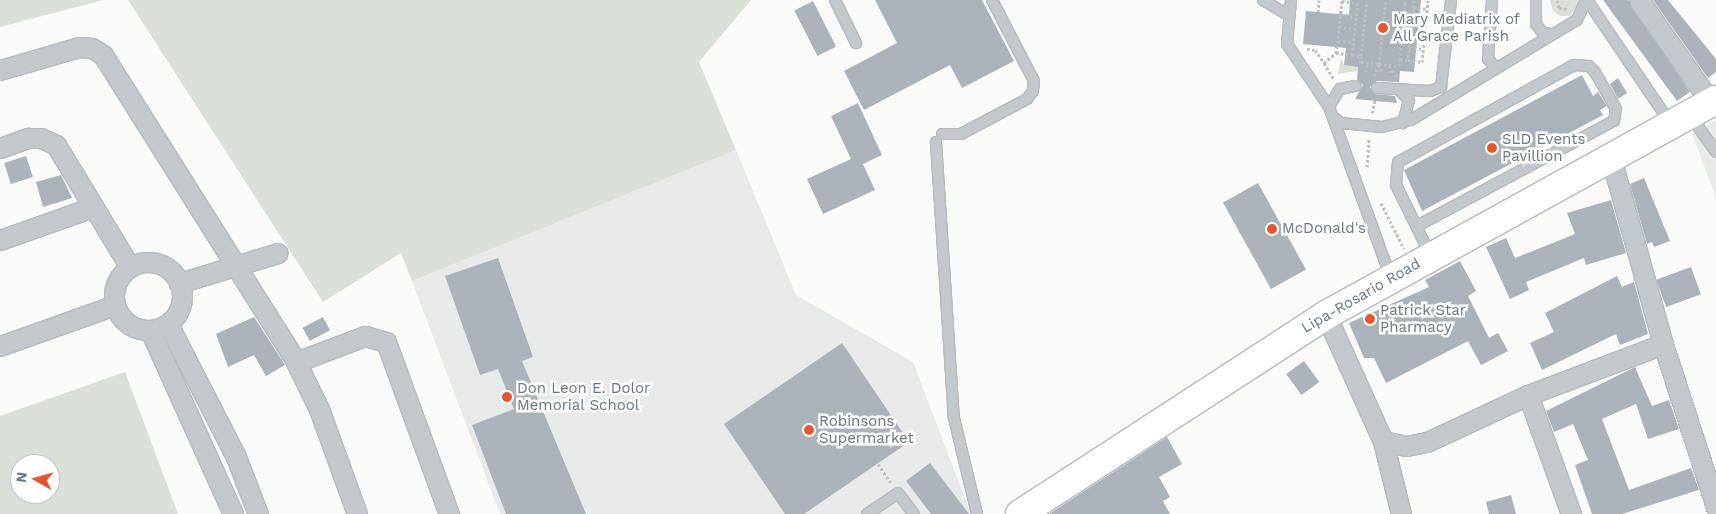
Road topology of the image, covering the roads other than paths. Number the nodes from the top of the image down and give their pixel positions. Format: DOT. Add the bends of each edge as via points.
graph roads {
  1 [pos="835,0"];
  2 [pos="992,0"];
  3 [pos="1263,0"];
  4 [pos="1291,0"];
  5 [pos="1451,0"];
  6 [pos="1492,0"];
  7 [pos="1536,0"];
  8 [pos="1586,0"];
  9 [pos="1639,0"];
  10 [pos="1290,16"];
  11 [pos="1551,34"];
  12 [pos="856,43"];
  13 [pos="1496,68"];
  14 [pos="0,70"];
  15 [pos="1444,80"];
  16 [pos="1356,86"];
  17 [pos="1377,88"];
  18 [pos="1400,91"];
  19 [pos="1451,95"];
  20 [pos="1697,111"];
  21 [pos="1331,112"];
  22 [pos="1403,124"];
  23 [pos="0,148"];
  24 [pos="1716,152"];
  25 [pos="1611,158"];
  26 [pos="93,207"];
  27 [pos="1417,226"];
  28 [pos="0,240"];
  29 [pos="278,253"];
  30 [pos="1418,254"];
  31 [pos="130,267"];
  32 [pos="236,269"];
  33 [pos="1391,278"];
  34 [pos="179,283"];
  35 [pos="115,305"];
  36 [pos="1326,315"];
  37 [pos="168,324"];
  38 [pos="150,330"];
  39 [pos="1663,344"];
  40 [pos="0,346"];
  41 [pos="296,362"];
  42 [pos="1528,395"];
  43 [pos="1384,441"];
  44 [pos="1716,507"];
  45 [pos="233,514"];
  46 [pos="258,514"];
  47 [pos="357,514"];
  48 [pos="448,514"];
  49 [pos="867,514"];
  50 [pos="914,514"];
  51 [pos="977,514"];
  52 [pos="1020,514"];
  53 [pos="1401,514"];
  54 [pos="1571,514"];
  1 -- 12 [label="lane"];
  2 -- 51 [label="lane" via="1034,81 1033,91 1028,99 961,134 939,138 954,418"];
  3 -- 10 [label="lane"];
  4 -- 10 [label="lane"];
  5 -- 15 [label="lane"];
  6 -- 13 [label="lane" via="1488,55"];
  7 -- 11 [label="lane" via="1536,24 1542,32"];
  8 -- 11 [label="lane" via="1577,20"];
  8 -- 20 [label="lane"];
  9 -- 20 [label="street"];
  10 -- 21 [label="lane" via="1287,44"];
  11 -- 13 [label="lane"];
  13 -- 19 [label="lane"];
  14 -- 32 [label="street" via="79,47 97,50"];
  15 -- 18 [label="lane" via="1434,91"];
  15 -- 19 [label="lane"];
  16 -- 21 [label="lane" via="1340,89"];
  17 -- 18 [label="lane"];
  18 -- 22 [label="lane" via="1410,107"];
  19 -- 22 [label="lane"];
  20 -- 24 [label="lane"];
  20 -- 25 [label="main road, Lipa-Rosario Road"];
  21 -- 22 [label="lane" via="1347,124"];
  21 -- 33 [label="lane"];
  23 -- 26 [label="street" via="28,138 51,141"];
  25 -- 30 [label="main road, Lipa-Rosario Road"];
  25 -- 39 [label="street"];
  26 -- 28 [label="street"];
  26 -- 31 [label="street"];
  27 -- 27 [label="lane" via="1396,185 1398,162 1574,65 1589,66 1596,72 1616,109 1614,121"];
  27 -- 30 [label="lane"];
  29 -- 32 [label="street"];
  30 -- 33 [label="main road, Lipa-Rosario Road"];
  31 -- 34 [label="street" via="158,263"];
  31 -- 35 [label="street" via="118,280"];
  32 -- 34 [label="street"];
  32 -- 41 [label="street"];
  33 -- 36 [label="main road, Lipa-Rosario Road"];
  34 -- 37 [label="street" via="182,300"];
  35 -- 38 [label="street" via="124,321"];
  35 -- 40 [label="street"];
  36 -- 43 [label="street"];
  36 -- 52 [label="main road, Lipa-Rosario Road"];
  37 -- 38 [label="street"];
  37 -- 46 [label="street" via="236,458"];
  38 -- 45 [label="street"];
  39 -- 42 [label="street"];
  39 -- 44 [label="street"];
  41 -- 47 [label="street" via="319,409"];
  41 -- 48 [label="street" via="365,336 386,342"];
  42 -- 43 [label="street" via="1427,442 1406,446"];
  42 -- 54 [label="street"];
  43 -- 53 [label="street"];
  49 -- 50 [label="lane" via="898,493"];
}
